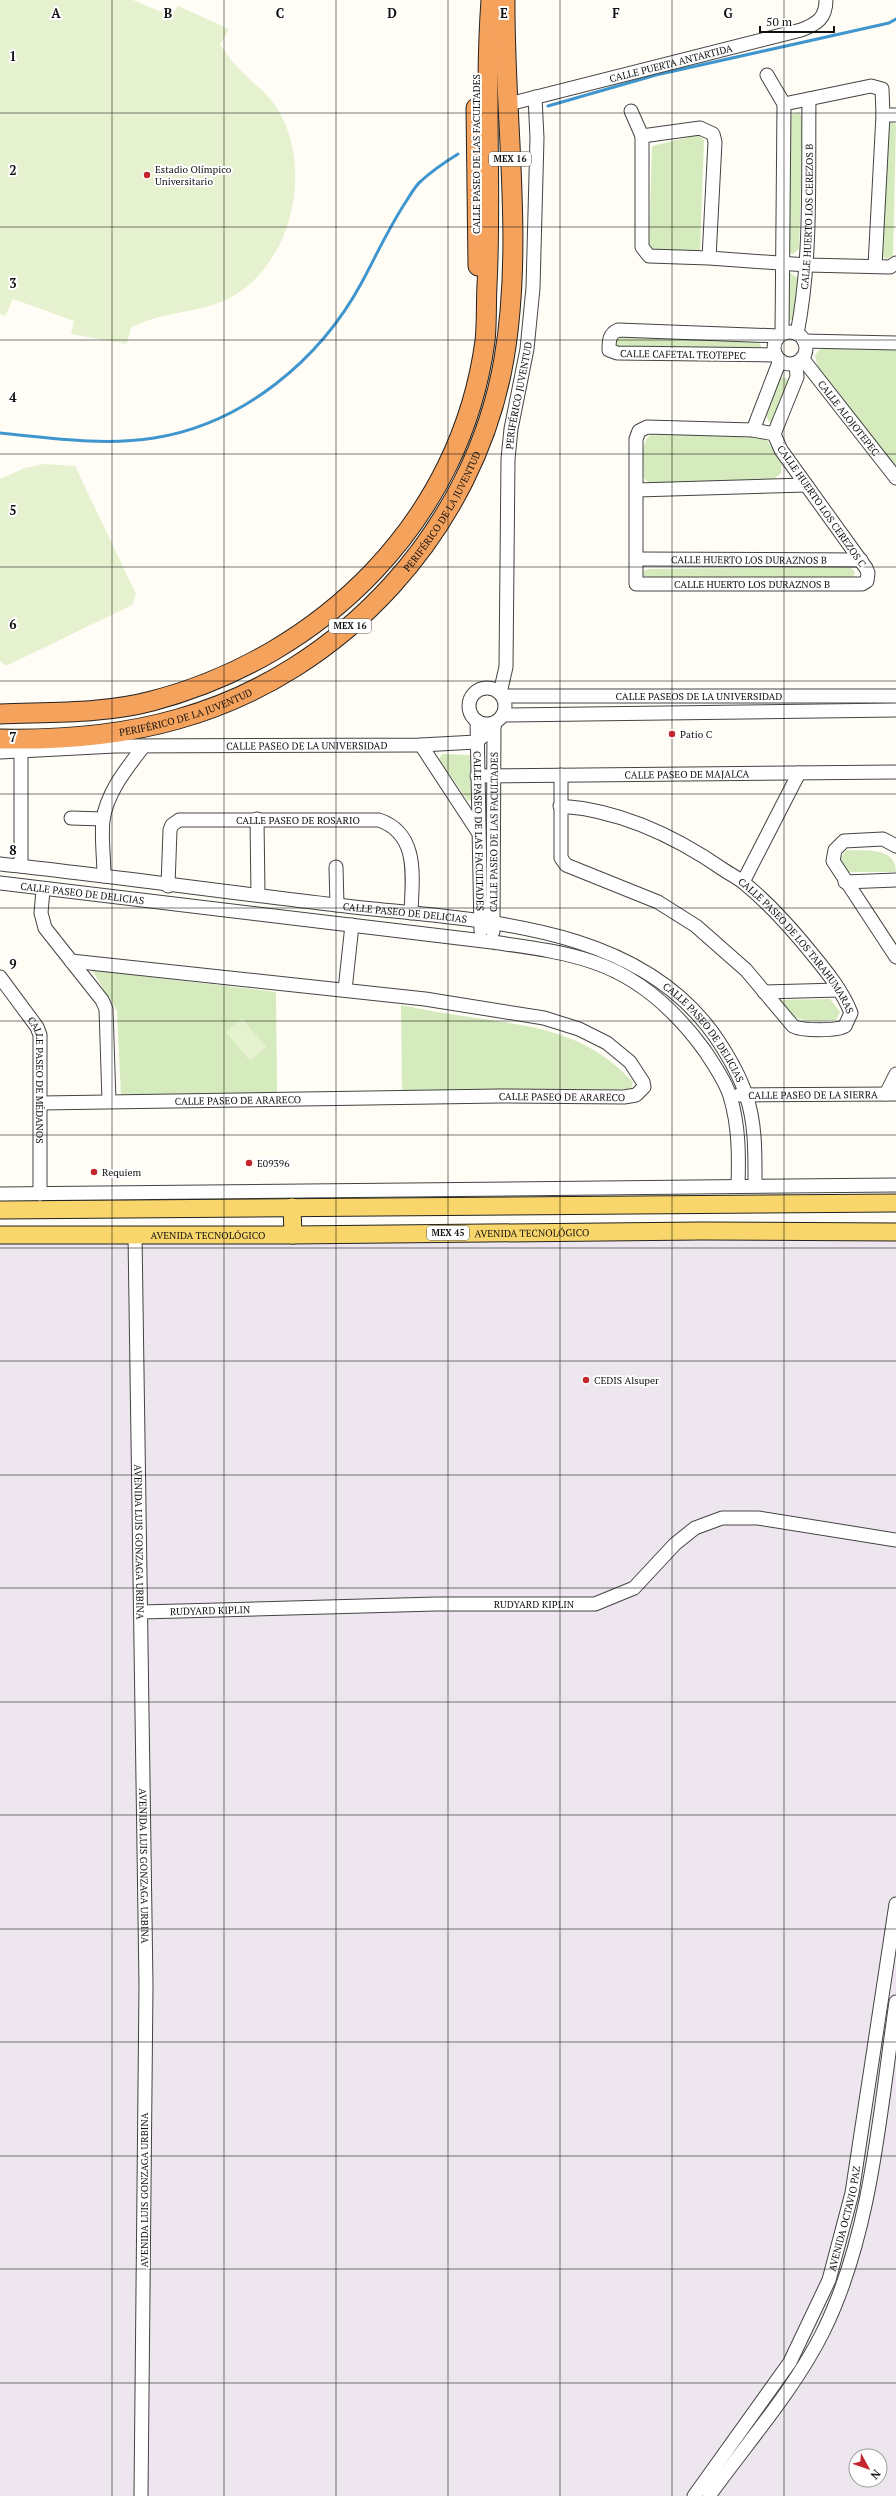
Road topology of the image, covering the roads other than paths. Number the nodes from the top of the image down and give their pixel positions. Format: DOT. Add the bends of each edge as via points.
graph roads {
  1 [pos="478,0"];
  2 [pos="490,0"];
  3 [pos="505,0"];
  4 [pos="826,5"];
  5 [pos="766,75"];
  6 [pos="535,97"];
  7 [pos="809,98"];
  8 [pos="509,104"];
  9 [pos="784,104"];
  10 [pos="631,111"];
  11 [pos="889,115"];
  12 [pos="642,136"];
  13 [pos="709,258"];
  14 [pos="896,263"];
  15 [pos="782,264"];
  16 [pos="806,265"];
  17 [pos="875,266"];
  18 [pos="486,306"];
  19 [pos="780,335"];
  20 [pos="801,337"];
  21 [pos="896,343"];
  22 [pos="778,357"];
  23 [pos="799,360"];
  24 [pos="754,430"];
  25 [pos="774,434"];
  26 [pos="896,478"];
  27 [pos="806,485"];
  28 [pos="637,490"];
  29 [pos="637,559"];
  30 [pos="861,560"];
  31 [pos="867,581"];
  32 [pos="501,695"];
  33 [pos="896,696"];
  34 [pos="579,698"];
  35 [pos="769,698"];
  36 [pos="896,710"];
  37 [pos="770,712"];
  38 [pos="0,714"];
  39 [pos="579,714"];
  40 [pos="477,721"];
  41 [pos="497,722"];
  42 [pos="0,739"];
  43 [pos="57,739"];
  44 [pos="476,742"];
  45 [pos="421,745"];
  46 [pos="115,746"];
  47 [pos="143,747"];
  48 [pos="0,752"];
  49 [pos="21,752"];
  50 [pos="896,772"];
  51 [pos="799,773"];
  52 [pos="560,775"];
  53 [pos="477,776"];
  54 [pos="492,776"];
  55 [pos="560,806"];
  56 [pos="71,818"];
  57 [pos="104,819"];
  58 [pos="257,819"];
  59 [pos="478,832"];
  60 [pos="896,846"];
  61 [pos="0,864"];
  62 [pos="21,866"];
  63 [pos="336,867"];
  64 [pos="104,876"];
  65 [pos="896,880"];
  66 [pos="743,882"];
  67 [pos="845,882"];
  68 [pos="0,883"];
  69 [pos="168,886"];
  70 [pos="43,890"];
  71 [pos="258,895"];
  72 [pos="337,905"];
  73 [pos="411,913"];
  74 [pos="487,923"];
  75 [pos="352,925"];
  76 [pos="487,941"];
  77 [pos="896,957"];
  78 [pos="71,961"];
  79 [pos="0,978"];
  80 [pos="345,990"];
  81 [pos="839,990"];
  82 [pos="764,992"];
  83 [pos="896,1074"];
  84 [pos="746,1094"];
  85 [pos="891,1094"];
  86 [pos="729,1095"];
  87 [pos="109,1101"];
  88 [pos="40,1103"];
  89 [pos="896,1185"];
  90 [pos="738,1186"];
  91 [pos="755,1186"];
  92 [pos="0,1194"];
  93 [pos="40,1194"];
  94 [pos="896,1203"];
  95 [pos="292,1207"];
  96 [pos="0,1210"];
  97 [pos="896,1232"];
  98 [pos="0,1235"];
  99 [pos="135,1235"];
  100 [pos="293,1235"];
  101 [pos="896,1540"];
  102 [pos="141,1612"];
  103 [pos="896,1904"];
  104 [pos="896,2002"];
  105 [pos="141,2496"];
  106 [pos="694,2496"];
  107 [pos="709,2496"];
  1 -- 18 [label="highway, CALLE PASEO DE LAS FACULTADES / MEX 16" via="476,248"];
  2 -- 18 [label="highway" via="490,236"];
  3 -- 8 [label="highway, PERIFÉRICO DE LA JUVENTUD / MEX 16"];
  4 -- 6 [label="street, CALLE PUERTA ANTARTIDA" via="820,20 801,30"];
  5 -- 9 [label="street"];
  6 -- 8 [label="street, CALLE PUERTA ANTARTIDA"];
  6 -- 32 [label="street, PERIFÉRICO JUVENTUD" via="537,138 533,288 527,349 509,444 506,667"];
  7 -- 9 [label="street"];
  7 -- 11 [label="street" via="875,86 883,92"];
  7 -- 16 [label="street, CALLE HUERTO LOS CEREZOS B"];
  8 -- 43 [label="highway, PERIFÉRICO DE LA JUVENTUD / MEX 16" via="512,259 504,358 482,439 444,516 419,555 384,596 354,623 316,653 273,681 223,704 179,719 124,732"];
  9 -- 15 [label="street"];
  10 -- 12 [label="street"];
  11 -- 17 [label="street"];
  12 -- 13 [label="street" via="643,251 652,258"];
  12 -- 13 [label="street" via="700,128 713,134 715,142"];
  13 -- 15 [label="street"];
  14 -- 17 [label="street" via="890,267"];
  15 -- 16 [label="street"];
  15 -- 19 [label="street"];
  16 -- 17 [label="street"];
  16 -- 20 [label="street, CALLE HUERTO LOS CEREZOS B"];
  18 -- 38 [label="highway, PERIFÉRICO DE LA JUVENTUD / MEX 16" via="485,339 478,382 467,418 451,456 415,520 389,556 341,605 273,652 235,673 188,690 124,707"];
  19 -- 20 [label="street" via="790,332"];
  19 -- 22 [label="street" via="774,345"];
  19 -- 22 [label="street, CALLE CAFETAL TEOTEPEC" via="618,330 609,341 609,350 617,353"];
  20 -- 21 [label="street"];
  20 -- 23 [label="street" via="806,350"];
  22 -- 23 [label="street" via="787,363"];
  22 -- 24 [label="street"];
  23 -- 25 [label="street, CALLE HUERTO LOS CEREZOS C" via="797,377"];
  23 -- 26 [label="street, CALLE ALOJOTEPEC"];
  24 -- 25 [label="street"];
  24 -- 28 [label="street" via="647,427 639,431 636,439"];
  25 -- 27 [label="street, CALLE HUERTO LOS CEREZOS C" via="781,450"];
  27 -- 28 [label="street"];
  27 -- 30 [label="street, CALLE HUERTO LOS CEREZOS C"];
  28 -- 29 [label="street"];
  29 -- 30 [label="street, CALLE HUERTO LOS DURAZNOS B"];
  29 -- 31 [label="street, CALLE HUERTO LOS DURAZNOS B" via="636,584 862,584"];
  30 -- 31 [label="street, CALLE HUERTO LOS CEREZOS C" via="868,572"];
  32 -- 34 [label="street, CALLE PASEOS DE LA UNIVERSIDAD"];
  32 -- 40 [label="street" via="489,688 484,688 473,695 469,706"];
  32 -- 41 [label="street" via="506,706"];
  33 -- 35 [label="street, CALLE PASEOS DE LA UNIVERSIDAD"];
  34 -- 35 [label="street, CALLE PASEOS DE LA UNIVERSIDAD"];
  34 -- 39 [label="street"];
  35 -- 37 [label="street"];
  36 -- 37 [label="street, CALLE PASEOS DE LA UNIVERSIDAD"];
  37 -- 39 [label="street, CALLE PASEOS DE LA UNIVERSIDAD"];
  39 -- 41 [label="street, CALLE PASEOS DE LA UNIVERSIDAD"];
  40 -- 41 [label="street" via="488,725"];
  40 -- 44 [label="street, CALLE PASEO DE LAS FACULTADES"];
  41 -- 44 [label="street"];
  41 -- 54 [label="street, CALLE PASEO DE LAS FACULTADES"];
  42 -- 43 [label="highway, PERIFÉRICO DE LA JUVENTUD / MEX 16"];
  43 -- 46 [label="highway"];
  44 -- 45 [label="street, CALLE PASEO DE LA UNIVERSIDAD"];
  44 -- 53 [label="street, CALLE PASEO DE LAS FACULTADES"];
  45 -- 47 [label="street, CALLE PASEO DE LA UNIVERSIDAD"];
  45 -- 59 [label="street"];
  46 -- 47 [label="street, CALLE PASEO DE LA UNIVERSIDAD"];
  46 -- 49 [label="street"];
  47 -- 57 [label="street" via="116,786"];
  48 -- 49 [label="street"];
  49 -- 62 [label="street"];
  50 -- 51 [label="street, CALLE PASEO DE MAJALCA"];
  51 -- 52 [label="street, CALLE PASEO DE MAJALCA"];
  51 -- 66 [label="street"];
  52 -- 54 [label="street, CALLE PASEO DE MAJALCA"];
  52 -- 55 [label="street, CALLE PASEO DE LOS TARAHUMARAS"];
  53 -- 54 [label="street, CALLE PASEO DE MAJALCA"];
  53 -- 59 [label="street, CALLE PASEO DE LAS FACULTADES"];
  54 -- 74 [label="street, CALLE PASEO DE LAS FACULTADES"];
  55 -- 66 [label="street, CALLE PASEO DE LOS TARAHUMARAS" via="623,818 664,834 703,855"];
  55 -- 82 [label="street, CALLE PASEO DE LOS TARAHUMARAS" via="562,858 566,865 658,902 696,926 746,970"];
  56 -- 57 [label="street"];
  57 -- 64 [label="street"];
  58 -- 69 [label="street, CALLE PASEO DE ROSARIO" via="175,822 169,836"];
  58 -- 71 [label="street"];
  58 -- 73 [label="street, CALLE PASEO DE ROSARIO" via="379,820 390,824 410,848 413,863"];
  59 -- 74 [label="street, CALLE PASEO DE LAS FACULTADES"];
  60 -- 67 [label="street" via="883,839 844,841 836,850 833,861"];
  61 -- 62 [label="street, CALLE PASEO DE DELICIAS"];
  62 -- 64 [label="street, CALLE PASEO DE DELICIAS"];
  63 -- 72 [label="street"];
  64 -- 69 [label="street, CALLE PASEO DE DELICIAS"];
  65 -- 67 [label="street"];
  66 -- 81 [label="street, CALLE PASEO DE LOS TARAHUMARAS" via="792,929"];
  67 -- 77 [label="street"];
  68 -- 70 [label="street, CALLE PASEO DE DELICIAS"];
  69 -- 71 [label="street, CALLE PASEO DE DELICIAS"];
  70 -- 75 [label="street, CALLE PASEO DE DELICIAS"];
  70 -- 78 [label="street" via="41,913 45,928"];
  71 -- 72 [label="street, CALLE PASEO DE DELICIAS"];
  72 -- 73 [label="street, CALLE PASEO DE DELICIAS"];
  73 -- 74 [label="street, CALLE PASEO DE DELICIAS"];
  74 -- 76 [label="street, CALLE PASEO DE LAS FACULTADES"];
  74 -- 84 [label="street, CALLE PASEO DE DELICIAS" via="576,940 624,958 651,975 687,1002 706,1024 730,1059"];
  75 -- 76 [label="street, CALLE PASEO DE DELICIAS"];
  75 -- 80 [label="street"];
  76 -- 86 [label="street, CALLE PASEO DE DELICIAS" via="568,954 594,962 640,985 659,999 686,1026 714,1064"];
  78 -- 80 [label="street, CALLE PASEO DE ARARECO"];
  78 -- 87 [label="street" via="102,1000 106,1009"];
  79 -- 88 [label="street, CALLE PASEO DE MÉDANOS" via="37,1027 40,1035"];
  80 -- 87 [label="street, CALLE PASEO DE ARARECO" via="424,999 544,1018 579,1029 607,1043 630,1062 643,1082 644,1090 636,1095 624,1097"];
  81 -- 82 [label="street"];
  81 -- 82 [label="street, CALLE PASEO DE LOS TARAHUMARAS" via="851,1013 845,1026 838,1029 800,1029 793,1026"];
  83 -- 85 [label="street"];
  84 -- 85 [label="street, CALLE PASEO DE LA SIERRA"];
  84 -- 86 [label="street, CALLE PASEO DE LA SIERRA"];
  84 -- 91 [label="street, CALLE PASEO DE DELICIAS" via="754,1133"];
  86 -- 90 [label="street, CALLE PASEO DE DELICIAS" via="737,1128"];
  87 -- 88 [label="street, CALLE PASEO DE ARARECO"];
  88 -- 93 [label="street, CALLE PASEO DE MÉDANOS"];
  89 -- 91 [label="street"];
  90 -- 91 [label="street"];
  90 -- 93 [label="street"];
  92 -- 93 [label="street"];
  94 -- 95 [label="main road"];
  95 -- 96 [label="main road"];
  95 -- 100 [label="main road"];
  97 -- 100 [label="main road, AVENIDA TECNOLÓGICO / MEX 45" via="701,1230"];
  98 -- 99 [label="main road, AVENIDA TECNOLÓGICO / MEX 45"];
  99 -- 100 [label="main road, AVENIDA TECNOLÓGICO / MEX 45"];
  99 -- 102 [label="street, AVENIDA LUIS GONZAGA URBINA"];
  101 -- 102 [label="street, RUDYARD KIPLIN" via="758,1518 722,1518 695,1528 634,1588 595,1604 436,1604"];
  102 -- 105 [label="street, AVENIDA LUIS GONZAGA URBINA" via="146,1978"];
  103 -- 106 [label="street, AVENIDA OCTAVIO PAZ" via="852,2193 829,2280 790,2362"];
  104 -- 107 [label="street, AVENIDA OCTAVIO PAZ" via="872,2163 859,2225 843,2282 823,2332 806,2362"];
}
